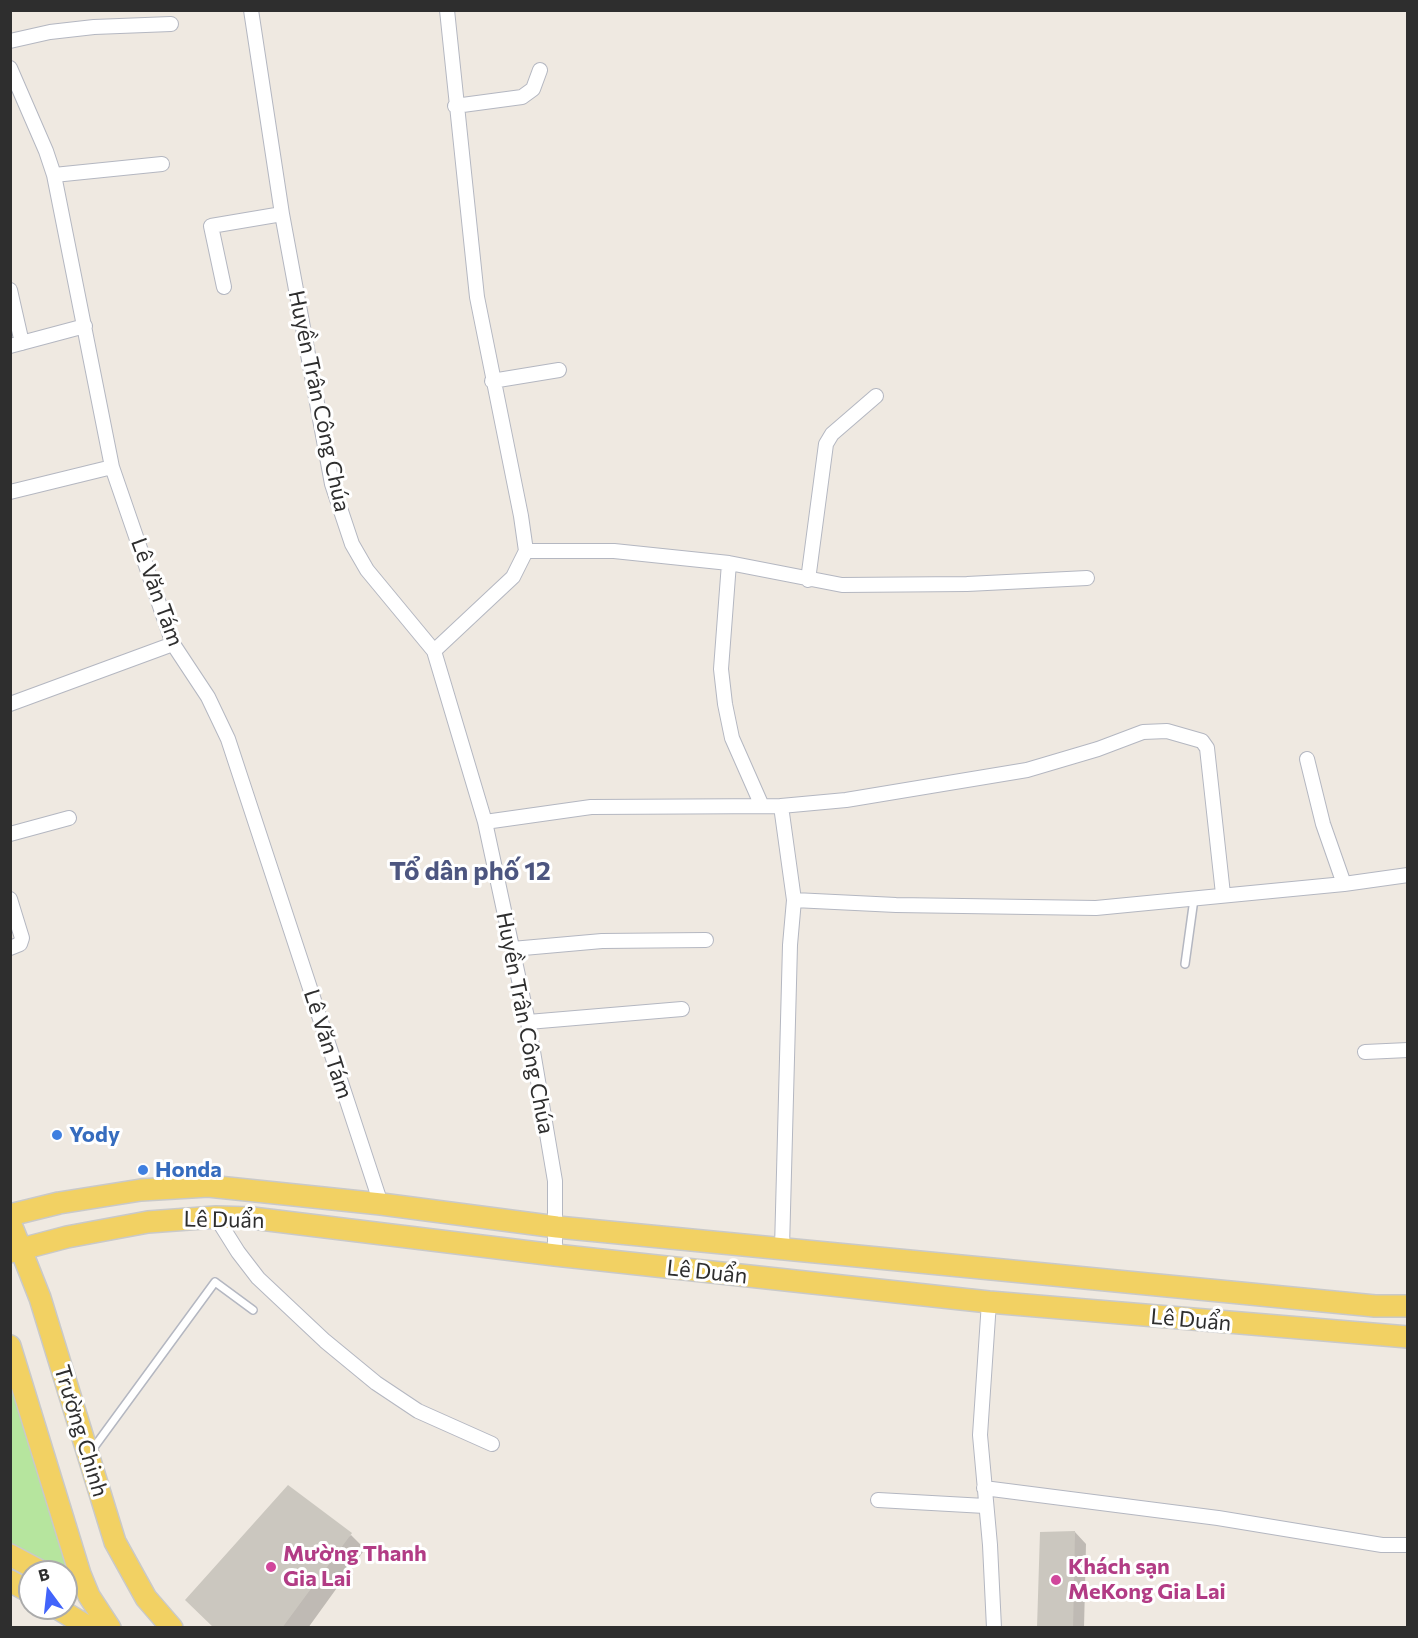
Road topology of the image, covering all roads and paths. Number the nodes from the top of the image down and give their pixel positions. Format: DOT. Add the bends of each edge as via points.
graph roads {
  1 [pos="251,10"];
  2 [pos="447,10"];
  3 [pos="171,24"];
  4 [pos="10,41"];
  5 [pos="10,68"];
  6 [pos="540,70"];
  7 [pos="16,96"];
  8 [pos="455,106"];
  9 [pos="162,164"];
  10 [pos="54,175"];
  11 [pos="282,213"];
  12 [pos="224,287"];
  13 [pos="10,290"];
  14 [pos="85,326"];
  15 [pos="16,344"];
  16 [pos="559,370"];
  17 [pos="492,381"];
  18 [pos="876,396"];
  19 [pos="112,467"];
  20 [pos="10,492"];
  21 [pos="526,550"];
  22 [pos="729,563"];
  23 [pos="1087,578"];
  24 [pos="808,580"];
  25 [pos="173,644"];
  26 [pos="435,651"];
  27 [pos="10,704"];
  28 [pos="1307,759"];
  29 [pos="762,806"];
  30 [pos="781,806"];
  31 [pos="69,818"];
  32 [pos="485,822"];
  33 [pos="10,834"];
  34 [pos="1407,875"];
  35 [pos="1344,884"];
  36 [pos="1223,894"];
  37 [pos="10,899"];
  38 [pos="1194,899"];
  39 [pos="795,900"];
  40 [pos="706,940"];
  41 [pos="10,948"];
  42 [pos="512,949"];
  43 [pos="1185,964"];
  44 [pos="682,1008"];
  45 [pos="528,1022"];
  46 [pos="1407,1050"];
  47 [pos="1365,1052"];
  48 [pos="381,1204"];
  49 [pos="10,1215"];
  50 [pos="216,1216"];
  51 [pos="10,1222"];
  52 [pos="557,1227"];
  53 [pos="782,1248"];
  54 [pos="16,1250"];
  55 [pos="555,1256"];
  56 [pos="989,1302"];
  57 [pos="1407,1306"];
  58 [pos="253,1311"];
  59 [pos="1407,1338"];
  60 [pos="10,1346"];
  61 [pos="17,1391"];
  62 [pos="492,1444"];
  63 [pos="89,1455"];
  64 [pos="984,1488"];
  65 [pos="878,1500"];
  66 [pos="985,1506"];
  67 [pos="1407,1545"];
  68 [pos="78,1591"];
  69 [pos="89,1596"];
  70 [pos="77,1620"];
  71 [pos="90,1628"];
  72 [pos="110,1628"];
  73 [pos="172,1628"];
  74 [pos="994,1628"];
  1 -- 11 [label="street, Huyền Trân Công Chúa"];
  2 -- 8 [label="street"];
  3 -- 4 [label="street" via="94,27"];
  5 -- 7 [label="street, Lê Văn Tám"];
  6 -- 8 [label="street" via="533,89 522,97"];
  7 -- 10 [label="street, Lê Văn Tám"];
  8 -- 17 [label="street" via="477,297"];
  9 -- 10 [label="street"];
  10 -- 14 [label="street, Lê Văn Tám"];
  11 -- 12 [label="street" via="211,226"];
  11 -- 26 [label="street, Huyền Trân Công Chúa" via="332,484 343,519 367,570"];
  13 -- 15 [label="street"];
  14 -- 15 [label="street"];
  14 -- 19 [label="street, Lê Văn Tám"];
  16 -- 17 [label="street"];
  17 -- 21 [label="street"];
  18 -- 24 [label="street" via="832,434 826,444"];
  19 -- 20 [label="street"];
  19 -- 25 [label="street, Lê Văn Tám"];
  21 -- 22 [label="street" via="614,551"];
  21 -- 26 [label="street" via="513,577"];
  22 -- 24 [label="street"];
  22 -- 29 [label="street" via="721,669 725,704 732,738"];
  23 -- 24 [label="street" via="842,585"];
  25 -- 27 [label="street"];
  25 -- 48 [label="street, Lê Văn Tám" via="208,697 228,739"];
  26 -- 32 [label="street, Huyền Trân Công Chúa"];
  28 -- 35 [label="street" via="1323,824"];
  29 -- 30 [label="street"];
  29 -- 32 [label="street" via="591,807"];
  30 -- 36 [label="street" via="975,780 1055,762 1143,732 1167,731 1202,741 1207,748"];
  30 -- 39 [label="street"];
  31 -- 33 [label="street"];
  32 -- 42 [label="street, Huyền Trân Công Chúa"];
  34 -- 35 [label="street"];
  35 -- 36 [label="street"];
  36 -- 38 [label="street"];
  37 -- 41 [label="street" via="22,938 20,944"];
  38 -- 39 [label="street" via="1096,908"];
  38 -- 43 [label="lane"];
  39 -- 53 [label="street" via="790,945"];
  40 -- 42 [label="street" via="602,941"];
  42 -- 45 [label="street, Huyền Trân Công Chúa"];
  44 -- 45 [label="street"];
  45 -- 52 [label="street, Huyền Trân Công Chúa" via="555,1181"];
  46 -- 47 [label="street"];
  48 -- 49 [label="main road, Lê Duẩn" via="208,1186 66,1202"];
  48 -- 52 [label="main road, Lê Duẩn"];
  50 -- 54 [label="main road, Lê Duẩn" via="148,1222"];
  50 -- 55 [label="main road, Lê Duẩn"];
  50 -- 62 [label="street" via="258,1278 325,1341 418,1411"];
  51 -- 54 [label="main road, Trường Chinh"];
  52 -- 53 [label="main road, Lê Duẩn"];
  52 -- 55 [label="street, Huyền Trân Công Chúa"];
  53 -- 57 [label="main road, Lê Duẩn"];
  54 -- 63 [label="main road, Trường Chinh" via="40,1298"];
  55 -- 56 [label="main road, Lê Duẩn"];
  56 -- 59 [label="main road, Lê Duẩn"];
  56 -- 64 [label="street" via="980,1435"];
  58 -- 63 [label="lane" via="215,1282"];
  60 -- 61 [label="main road, Trường Chinh"];
  61 -- 69 [label="main road, Trường Chinh"];
  63 -- 73 [label="main road, Trường Chinh" via="128,1570"];
  64 -- 66 [label="street"];
  64 -- 67 [label="street" via="1218,1518 1382,1545"];
  65 -- 66 [label="street"];
  66 -- 74 [label="street"];
  68 -- 69 [label="main road"];
  69 -- 72 [label="main road, Trường Chinh"];
  70 -- 71 [label="main road"];
}
